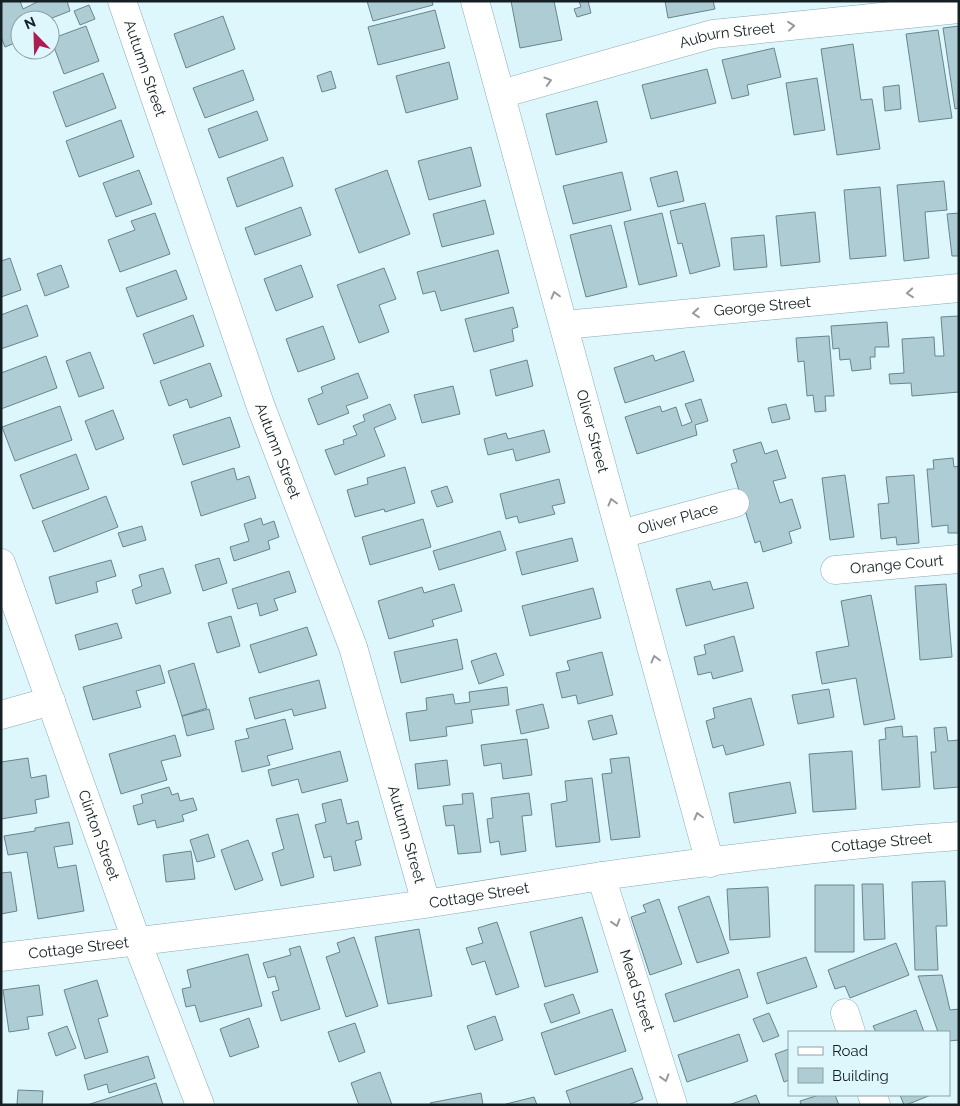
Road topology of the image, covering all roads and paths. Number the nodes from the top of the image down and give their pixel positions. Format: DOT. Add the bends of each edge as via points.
graph roads {
  1 [pos="122,1"];
  2 [pos="475,1"];
  3 [pos="959,9"];
  4 [pos="501,94"];
  5 [pos="959,288"];
  6 [pos="564,325"];
  7 [pos="735,503"];
  8 [pos="621,534"];
  9 [pos="959,559"];
  10 [pos="1,563"];
  11 [pos="835,570"];
  12 [pos="52,701"];
  13 [pos="1,715"];
  14 [pos="959,836"];
  15 [pos="710,863"];
  16 [pos="601,876"];
  17 [pos="426,904"];
  18 [pos="137,942"];
  19 [pos="1,957"];
  20 [pos="200,1105"];
  21 [pos="673,1105"];
  1 -- 17 [label="street, Autumn Street" via="261,407 353,647"];
  2 -- 4 [label="street, Oliver Street"];
  4 -- 3 [label="street, Auburn Street, one-way" via="713,34"];
  6 -- 4 [label="street, Oliver Street, one-way"];
  5 -- 6 [label="street, George Street, one-way"];
  8 -- 6 [label="street, Oliver Street, one-way"];
  7 -- 8 [label="street, Oliver Place"];
  15 -- 8 [label="street, Oliver Street, one-way"];
  9 -- 11 [label="street, Orange Court"];
  10 -- 12 [label="street, Clinton Street"];
  12 -- 13 [label="street"];
  12 -- 18 [label="street, Clinton Street"];
  14 -- 15 [label="street, Cottage Street"];
  15 -- 16 [label="street, Cottage Street"];
  16 -- 17 [label="street, Cottage Street"];
  16 -- 21 [label="street, Mead Street, one-way"];
  17 -- 18 [label="street, Cottage Street"];
  18 -- 19 [label="street, Cottage Street"];
  18 -- 20 [label="street, Clinton Street"];
}
